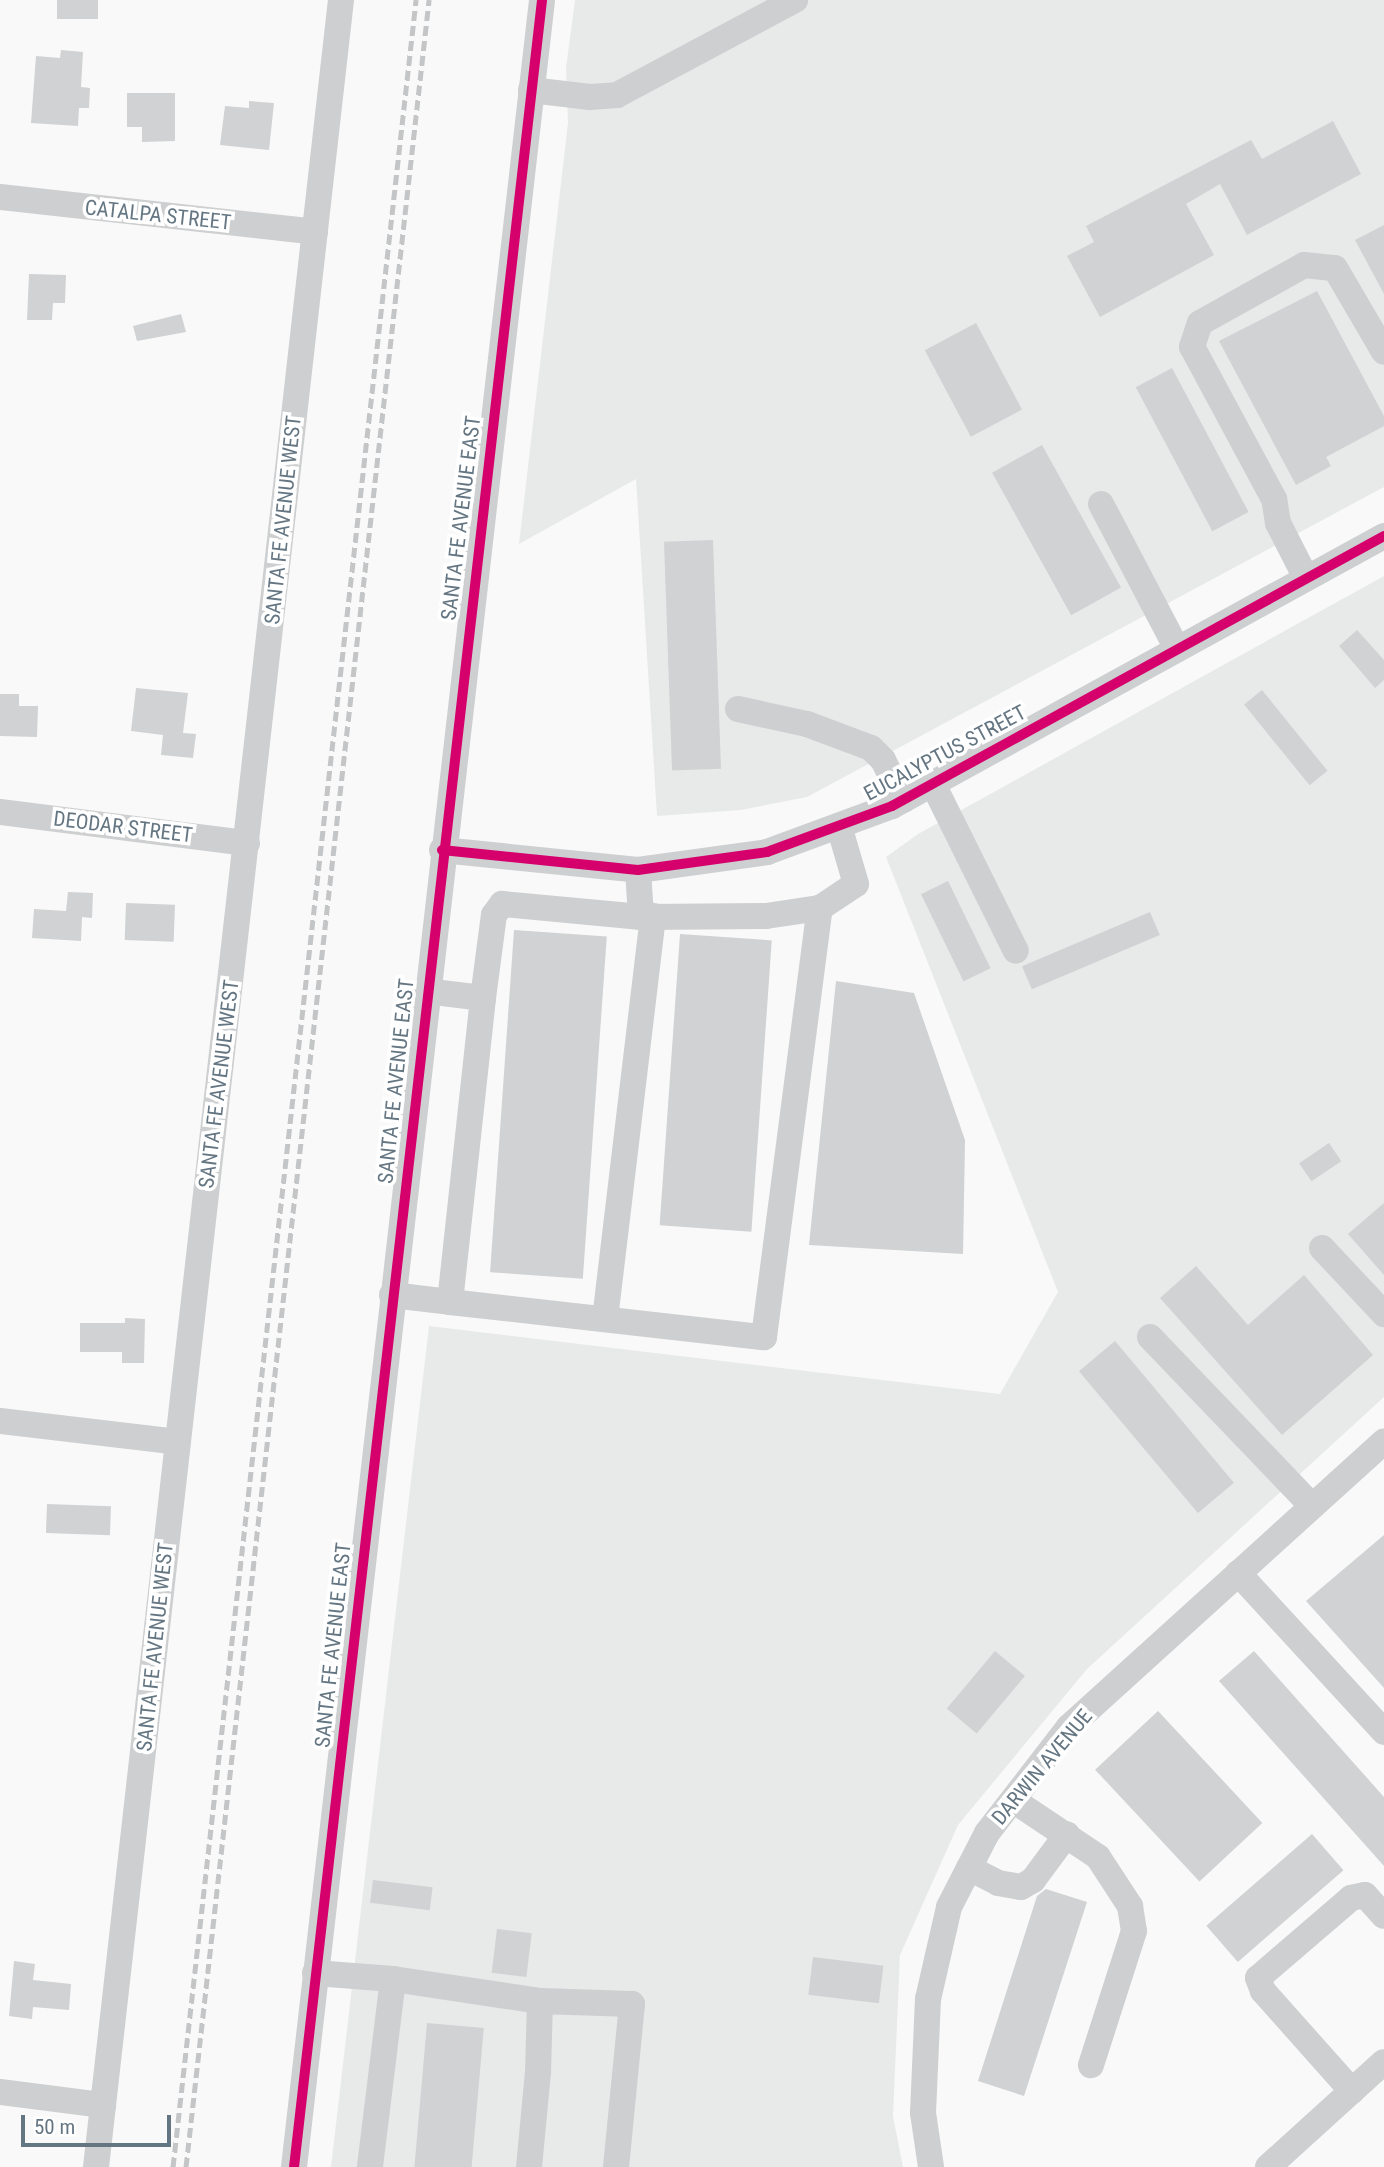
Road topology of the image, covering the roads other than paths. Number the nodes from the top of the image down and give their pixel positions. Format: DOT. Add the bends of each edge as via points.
graph roads {
  1 [pos="341,0"];
  2 [pos="542,0"];
  3 [pos="795,0"];
  4 [pos="531,90"];
  5 [pos="0,197"];
  6 [pos="315,232"];
  7 [pos="1384,352"];
  8 [pos="1101,504"];
  9 [pos="1384,536"];
  10 [pos="1306,578"];
  11 [pos="1177,649"];
  12 [pos="738,709"];
  13 [pos="933,784"];
  14 [pos="903,800"];
  15 [pos="0,812"];
  16 [pos="839,826"];
  17 [pos="247,843"];
  18 [pos="442,850"];
  19 [pos="638,870"];
  20 [pos="820,908"];
  21 [pos="647,916"];
  22 [pos="1016,951"];
  23 [pos="426,991"];
  24 [pos="483,998"];
  25 [pos="1322,1248"];
  26 [pos="392,1295"];
  27 [pos="450,1302"];
  28 [pos="1384,1314"];
  29 [pos="605,1319"];
  30 [pos="1150,1337"];
  31 [pos="0,1421"];
  32 [pos="178,1442"];
  33 [pos="1384,1442"];
  34 [pos="1312,1506"];
  35 [pos="1238,1573"];
  36 [pos="1384,1732"];
  37 [pos="1013,1800"];
  38 [pos="1067,1834"];
  39 [pos="969,1868"];
  40 [pos="1384,1916"];
  41 [pos="315,1973"];
  42 [pos="393,1979"];
  43 [pos="540,2001"];
  44 [pos="1384,2062"];
  45 [pos="1091,2065"];
  46 [pos="1352,2091"];
  47 [pos="0,2092"];
  48 [pos="103,2105"];
  49 [pos="96,2167"];
  50 [pos="294,2167"];
  51 [pos="370,2167"];
  52 [pos="529,2167"];
  53 [pos="616,2167"];
  54 [pos="931,2167"];
  55 [pos="1268,2167"];
  1 -- 6 [label="street, SANTA FE AVENUE WEST"];
  2 -- 4 [label="street, SANTA FE AVENUE EAST"];
  3 -- 4 [label="street" via="617,95 590,97"];
  4 -- 18 [label="street, SANTA FE AVENUE EAST"];
  5 -- 6 [label="street, CATALPA STREET"];
  6 -- 17 [label="street, SANTA FE AVENUE WEST"];
  7 -- 10 [label="street" via="1335,268 1304,265 1200,323 1192,347 1274,499 1278,523"];
  8 -- 11 [label="street"];
  9 -- 10 [label="street, EUCALYPTUS STREET"];
  10 -- 11 [label="street, EUCALYPTUS STREET"];
  11 -- 13 [label="street, EUCALYPTUS STREET"];
  12 -- 14 [label="street" via="807,724 871,748 883,760"];
  13 -- 14 [label="street, EUCALYPTUS STREET"];
  13 -- 22 [label="street"];
  14 -- 16 [label="street, EUCALYPTUS STREET"];
  15 -- 17 [label="street, DEODAR STREET"];
  16 -- 19 [label="street, EUCALYPTUS STREET" via="767,852"];
  16 -- 20 [label="street" via="856,884"];
  17 -- 32 [label="street, SANTA FE AVENUE WEST"];
  18 -- 19 [label="street, EUCALYPTUS STREET"];
  18 -- 23 [label="street, SANTA FE AVENUE EAST"];
  19 -- 21 [label="street"];
  20 -- 21 [label="street" via="766,916"];
  20 -- 29 [label="street" via="764,1337"];
  21 -- 24 [label="street" via="502,904 494,915"];
  21 -- 29 [label="street"];
  23 -- 24 [label="street"];
  23 -- 26 [label="street, SANTA FE AVENUE EAST"];
  24 -- 27 [label="street"];
  25 -- 28 [label="street"];
  26 -- 27 [label="street"];
  26 -- 41 [label="street, SANTA FE AVENUE EAST"];
  27 -- 29 [label="street"];
  30 -- 34 [label="street"];
  31 -- 32 [label="street"];
  32 -- 48 [label="street, SANTA FE AVENUE WEST"];
  33 -- 34 [label="street, DARWIN AVENUE"];
  34 -- 35 [label="street, DARWIN AVENUE"];
  35 -- 36 [label="street"];
  35 -- 37 [label="street, DARWIN AVENUE" via="1069,1727"];
  37 -- 38 [label="street"];
  37 -- 39 [label="street, DARWIN AVENUE" via="987,1833"];
  38 -- 39 [label="street" via="1033,1881 1021,1887 998,1883"];
  38 -- 45 [label="street" via="1098,1857 1116,1882 1130,1906 1134,1931"];
  39 -- 54 [label="street, DARWIN AVENUE" via="949,1907 928,1999 923,2113"];
  40 -- 46 [label="street" via="1365,1895 1351,1898 1258,1979 1263,1991"];
  41 -- 42 [label="street"];
  41 -- 50 [label="street, SANTA FE AVENUE EAST"];
  42 -- 43 [label="street"];
  42 -- 51 [label="street"];
  43 -- 52 [label="street"];
  43 -- 53 [label="street" via="632,2004"];
  44 -- 46 [label="street"];
  46 -- 55 [label="street"];
  47 -- 48 [label="street"];
  48 -- 49 [label="street, SANTA FE AVENUE WEST"];
}
